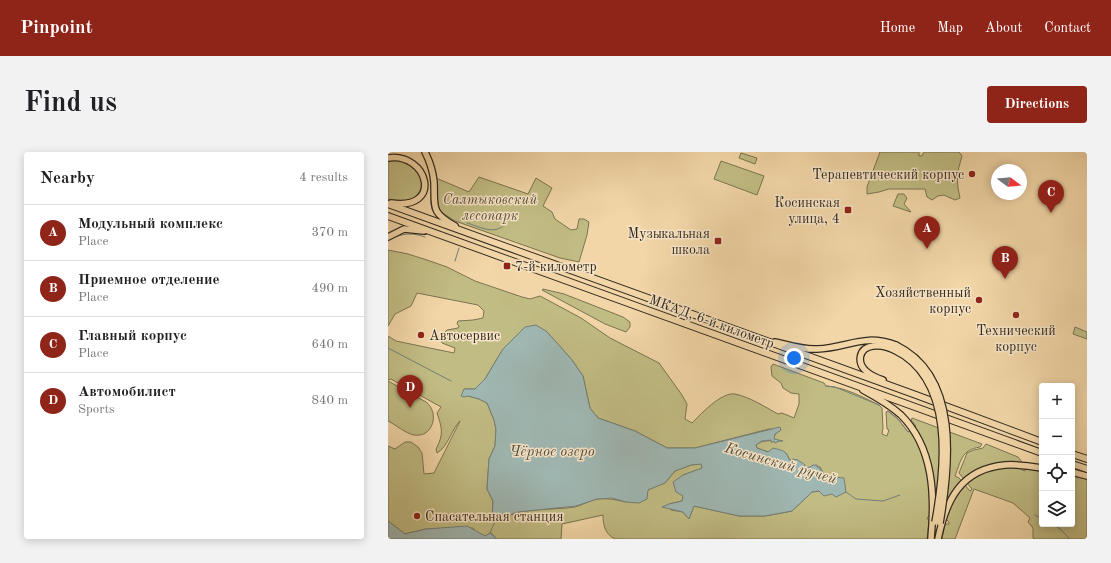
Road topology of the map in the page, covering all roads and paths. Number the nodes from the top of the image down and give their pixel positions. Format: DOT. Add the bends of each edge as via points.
graph roads {
  1 [pos="425,152"];
  2 [pos="388,158"];
  3 [pos="388,203"];
  4 [pos="388,216"];
  5 [pos="460,230"];
  6 [pos="436,234"];
  7 [pos="388,237"];
  8 [pos="759,338"];
  9 [pos="895,348"];
  10 [pos="848,383"];
  11 [pos="916,395"];
  12 [pos="1039,441"];
  13 [pos="1039,452"];
  14 [pos="1075,455"];
  15 [pos="1087,459"];
  16 [pos="1075,465"];
  17 [pos="1039,468"];
  18 [pos="1087,469"];
  19 [pos="1075,473"];
  20 [pos="1087,476"];
  21 [pos="937,523"];
  22 [pos="931,539"];
  23 [pos="938,539"];
  1 -- 5 [label="main road" via="432,172 435,206 447,222"];
  2 -- 3 [label="main road" via="402,156 416,160 423,170 426,182 421,194 410,202"];
  3 -- 5 [label="highway, МКАД, 6-й километр"];
  4 -- 6 [label="highway, МКАД, 6-й километр"];
  5 -- 8 [label="highway, МКАД, 6-й километр"];
  6 -- 7 [label="main road" via="404,229"];
  6 -- 10 [label="highway, МКАД, 6-й километр"];
  8 -- 9 [label="main road" via="812,349 867,340 884,342"];
  8 -- 11 [label="highway, МКАД, 6-й километр"];
  9 -- 11 [label="main road" via="869,346 861,354 860,364 872,375"];
  9 -- 21 [label="main road, bridge" via="911,354 926,369 942,408 948,456 946,485"];
  10 -- 13 [label="highway, МКАД, 6-й километр"];
  10 -- 21 [label="main road" via="892,408 912,428 929,469"];
  11 -- 12 [label="highway, МКАД, 6-й километр"];
  14 -- 15 [label="highway"];
  16 -- 18 [label="highway"];
  17 -- 21 [label="main road" via="1005,465 981,471 959,487"];
  19 -- 20 [label="main road"];
  21 -- 22 [label="main road"];
  21 -- 23 [label="main road"];
}
